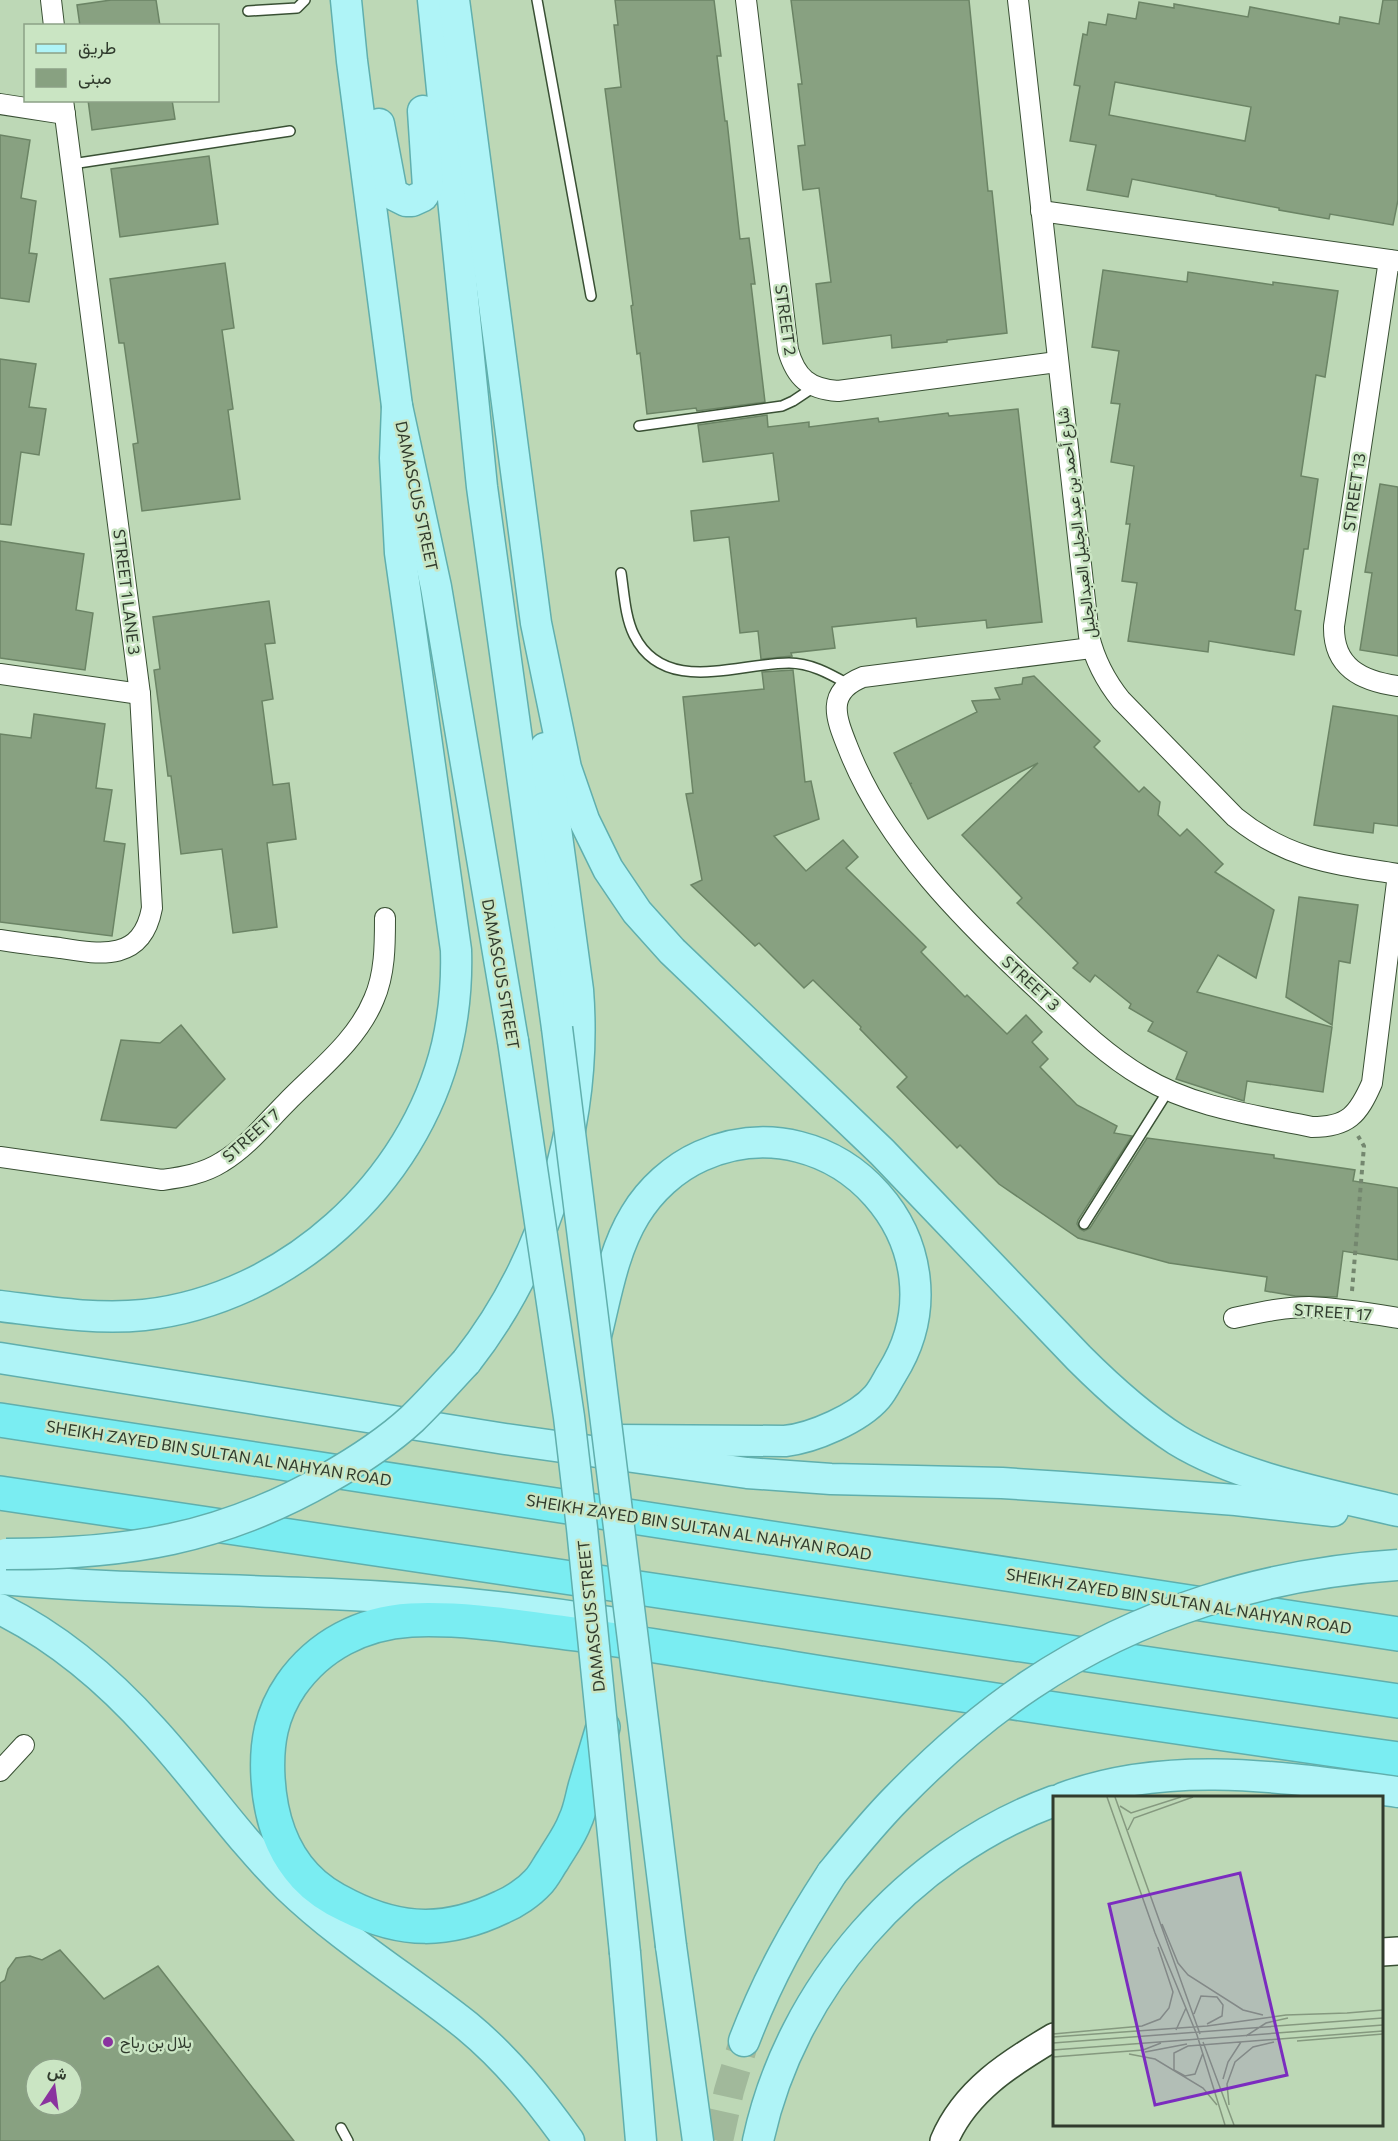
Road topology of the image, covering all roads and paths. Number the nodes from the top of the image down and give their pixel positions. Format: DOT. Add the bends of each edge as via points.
graph roads {
  1 [pos="51,0"];
  2 [pos="305,0"];
  3 [pos="346,0"];
  4 [pos="413,0"];
  5 [pos="433,0"];
  6 [pos="454,0"];
  7 [pos="537,0"];
  8 [pos="746,0"];
  9 [pos="1018,0"];
  10 [pos="248,12"];
  11 [pos="54,24"];
  12 [pos="352,61"];
  13 [pos="0,104"];
  14 [pos="64,107"];
  15 [pos="290,131"];
  16 [pos="72,164"];
  17 [pos="1041,211"];
  18 [pos="1393,261"];
  19 [pos="591,296"];
  20 [pos="1057,362"];
  21 [pos="814,387"];
  22 [pos="397,406"];
  23 [pos="639,426"];
  24 [pos="621,573"];
  25 [pos="536,623"];
  26 [pos="1092,648"];
  27 [pos="0,674"];
  28 [pos="848,684"];
  29 [pos="1398,686"];
  30 [pos="140,694"];
  31 [pos="1398,874"];
  32 [pos="385,918"];
  33 [pos="0,940"];
  34 [pos="1168,1091"];
  35 [pos="1348,1119"];
  36 [pos="0,1157"];
  37 [pos="1084,1224"];
  38 [pos="0,1306"];
  39 [pos="1350,1310"];
  40 [pos="1234,1318"];
  41 [pos="1398,1318"];
  42 [pos="596,1336"];
  43 [pos="0,1358"];
  44 [pos="0,1419"];
  45 [pos="505,1438"];
  46 [pos="0,1493"];
  47 [pos="1398,1511"];
  48 [pos="1398,1520"];
  49 [pos="2,1562"];
  50 [pos="1398,1565"];
  51 [pos="0,1609"];
  52 [pos="1398,1634"];
  53 [pos="955,1694"];
  54 [pos="1398,1701"];
  55 [pos="603,1727"];
  56 [pos="24,1745"];
  57 [pos="1398,1760"];
  58 [pos="0,1771"];
  59 [pos="1398,1792"];
  60 [pos="1067,1796"];
  61 [pos="1053,1801"];
  62 [pos="1398,1951"];
  63 [pos="1383,1952"];
  64 [pos="1053,2038"];
  65 [pos="744,2041"];
  66 [pos="341,2128"];
  67 [pos="348,2141"];
  68 [pos="569,2141"];
  69 [pos="641,2141"];
  70 [pos="698,2141"];
  71 [pos="758,2141"];
  72 [pos="944,2141"];
  1 -- 11 [label="street"];
  2 -- 10 [label="lane" via="297,8"];
  3 -- 12 [label="main road, DAMASCUS STREET"];
  4 -- 12 [label="main road" via="429,180 427,192 418,200 399,199 391,188 375,107"];
  5 -- 42 [label="main road, bridge" via="482,487"];
  6 -- 25 [label="main road"];
  7 -- 19 [label="lane"];
  8 -- 21 [label="street, STREET 2" via="788,350 793,366"];
  9 -- 17 [label="street, شارع أحمد بن عبد الجليل العبدالجليل"];
  12 -- 22 [label="main road, DAMASCUS STREET"];
  13 -- 14 [label="street"];
  14 -- 16 [label="street, STREET 1 LANE 3"];
  15 -- 16 [label="lane"];
  16 -- 30 [label="street, STREET 1 LANE 3"];
  17 -- 18 [label="street, STREET 13"];
  17 -- 20 [label="street, شارع أحمد بن عبد الجليل العبدالجليل"];
  18 -- 29 [label="street, STREET 13" via="1334,641 1338,654 1356,673"];
  20 -- 21 [label="street" via="838,391"];
  20 -- 26 [label="street, شارع أحمد بن عبد الجليل العبدالجليل"];
  21 -- 23 [label="lane" via="782,406"];
  22 -- 38 [label="main road" via="395,458 404,582 456,950 447,1046 424,1110 390,1168 347,1217 275,1271 228,1293 173,1310 116,1317"];
  22 -- 55 [label="main road, DAMASCUS STREET, bridge" via="436,587 513,1041 569,1417"];
  24 -- 28 [label="lane" via="633,634 642,648 667,667 699,673 790,663 814,667"];
  25 -- 47 [label="main road" via="566,768 584,820 614,878 637,912 672,951 882,1152 1079,1358 1140,1414 1179,1441 1264,1477"];
  25 -- 49 [label="main road, bridge" via="541,717 578,990 578,1082 568,1141 552,1199 504,1308 466,1362 412,1419 345,1468 272,1508 193,1535 147,1545"];
  26 -- 28 [label="street" via="875,675"];
  26 -- 31 [label="street, شارع أحمد بن عبد الجليل العبدالجليل" via="1106,682 1121,700 1253,832 1280,848 1313,859"];
  27 -- 30 [label="street"];
  28 -- 34 [label="street, STREET 3" via="837,703 842,732 866,787 911,857 1002,957 1089,1039"];
  30 -- 33 [label="street, STREET 1 LANE 3" via="152,908 146,930 128,947 96,954"];
  31 -- 35 [label="street" via="1375,1069 1365,1100"];
  32 -- 36 [label="street, STREET 7" via="379,986 356,1032 246,1143 220,1163 184,1177 162,1180"];
  34 -- 35 [label="street, STREET 3" via="1217,1107 1312,1128 1329,1127"];
  34 -- 37 [label="lane"];
  35 -- 39 [label="path" via="1364,1146"];
  39 -- 40 [label="street, STREET 17" via="1296,1308"];
  39 -- 41 [label="street, STREET 17"];
  42 -- 45 [label="main road" via="616,1259 646,1198 695,1158 715,1150 758,1141 796,1145 821,1154 875,1192 900,1228 910,1254 915,1307 903,1354 878,1396 834,1427 798,1440"];
  42 -- 70 [label="main road, bridge"];
  43 -- 45 [label="main road"];
  44 -- 52 [label="highway, SHEIKH ZAYED BIN SULTAN AL NAHYAN ROAD"];
  45 -- 48 [label="main road" via="747,1473 1052,1486 1236,1500"];
  46 -- 54 [label="highway"];
  49 -- 53 [label="main road" via="74,1586 333,1594 459,1603 584,1618 709,1638"];
  50 -- 65 [label="main road, bridge" via="1315,1574 1189,1606 1088,1651 1030,1685 963,1736 896,1799 832,1873 782,1953"];
  51 -- 68 [label="main road" via="48,1635 103,1679 154,1730 237,1833 289,1887 490,2047 547,2109"];
  53 -- 55 [label="highway" via="589,1635 465,1622 411,1620 376,1625 350,1634 307,1664 275,1713 267,1743 270,1804 277,1832 305,1877 334,1899 368,1916 429,1928 480,1918 537,1883 576,1821"];
  53 -- 57 [label="highway"];
  55 -- 69 [label="main road, DAMASCUS STREET, bridge"];
  56 -- 58 [label="street"];
  59 -- 60 [label="main road" via="1236,1774 1183,1774 1122,1781"];
  61 -- 71 [label="main road" via="994,1827 945,1859 903,1892 861,1937 818,1994 795,2036 771,2093"];
  62 -- 63 [label="street"];
  64 -- 72 [label="street" via="989,2080 958,2115"];
  66 -- 67 [label="lane"];
}
